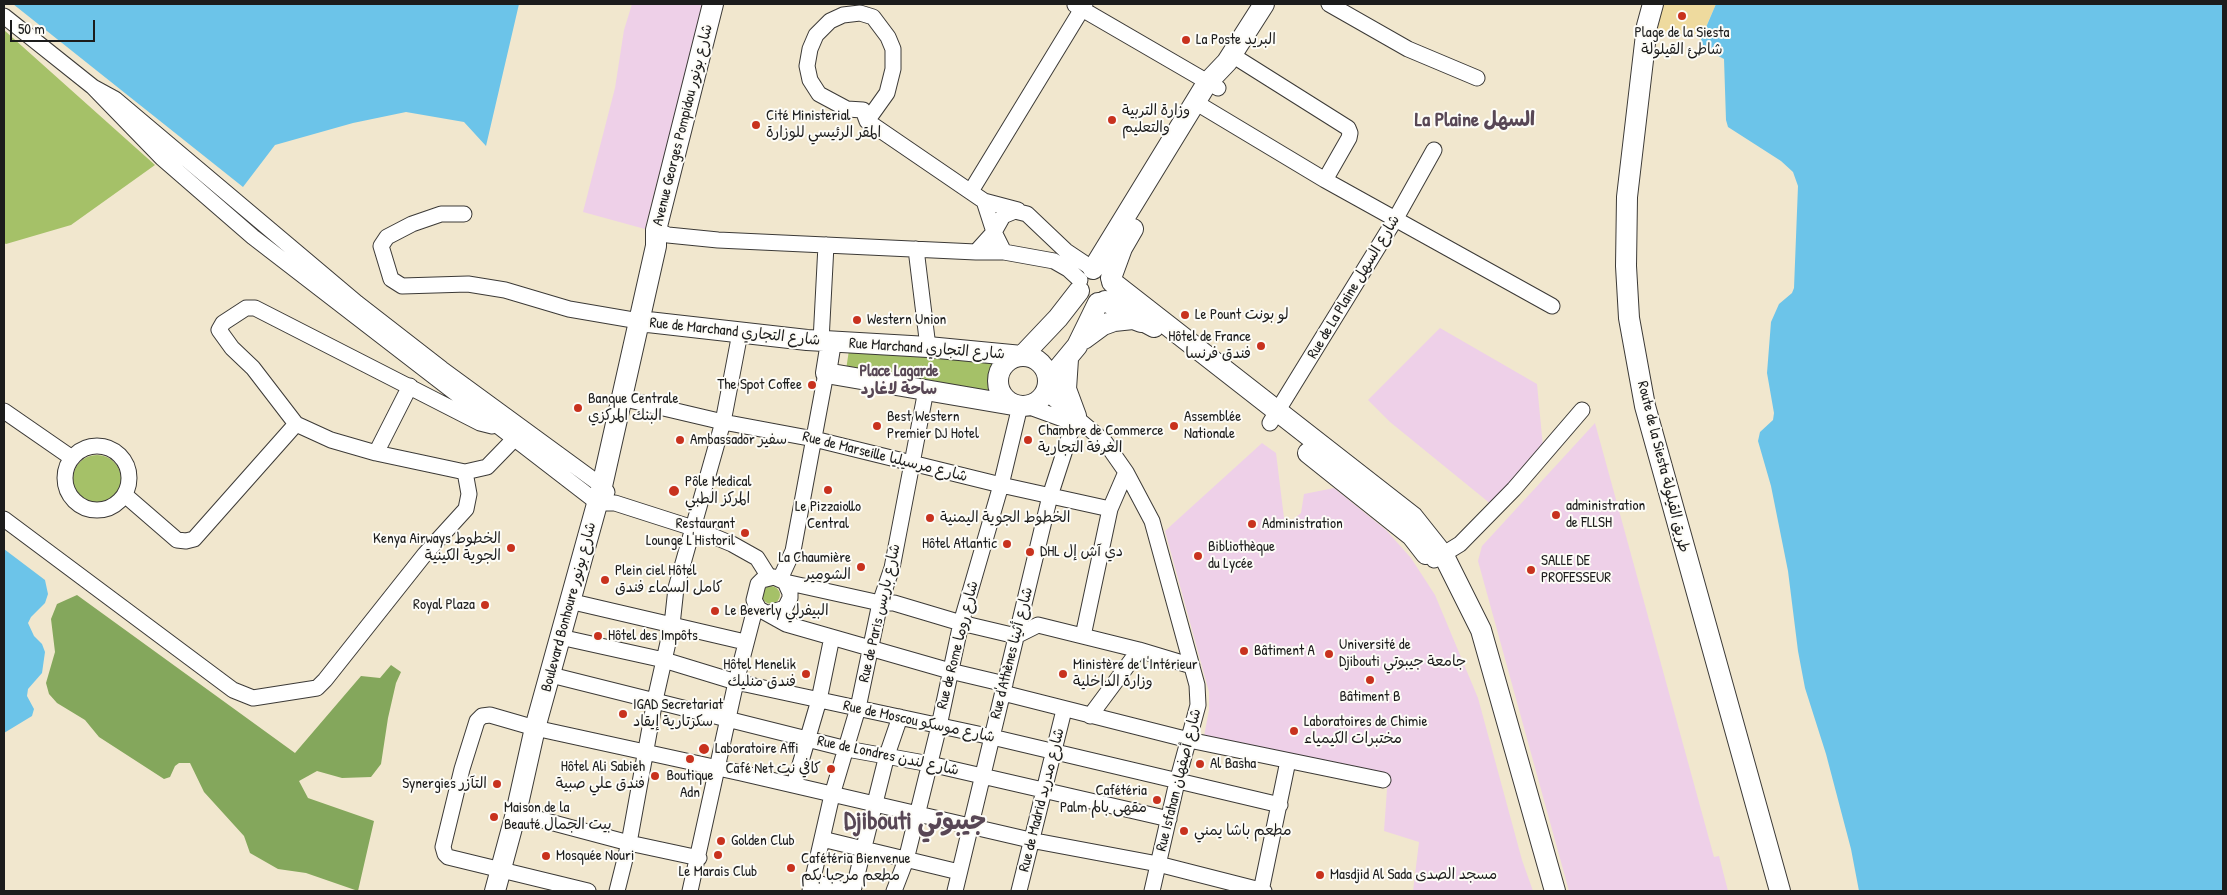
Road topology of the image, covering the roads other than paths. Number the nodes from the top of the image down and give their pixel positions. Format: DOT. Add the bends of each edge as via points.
graph roads {
  1 [pos="713,4"];
  2 [pos="726,4"];
  3 [pos="1264,4"];
  4 [pos="1330,4"];
  5 [pos="1653,4"];
  6 [pos="1081,6"];
  7 [pos="4,16"];
  8 [pos="1230,59"];
  9 [pos="1477,78"];
  10 [pos="1212,86"];
  11 [pos="1200,105"];
  12 [pos="867,121"];
  13 [pos="1434,150"];
  14 [pos="1324,180"];
  15 [pos="971,191"];
  16 [pos="984,201"];
  17 [pos="1022,212"];
  18 [pos="464,214"];
  19 [pos="1396,218"];
  20 [pos="994,232"];
  21 [pos="660,237"];
  22 [pos="826,245"];
  23 [pos="916,249"];
  24 [pos="1066,251"];
  25 [pos="976,252"];
  26 [pos="1004,252"];
  27 [pos="1054,262"];
  28 [pos="1095,280"];
  29 [pos="1101,302"];
  30 [pos="1552,306"];
  31 [pos="639,321"];
  32 [pos="1151,325"];
  33 [pos="740,333"];
  34 [pos="826,341"];
  35 [pos="928,347"];
  36 [pos="1072,353"];
  37 [pos="1022,356"];
  38 [pos="826,373"];
  39 [pos="1047,385"];
  40 [pos="410,386"];
  41 [pos="926,390"];
  42 [pos="621,398"];
  43 [pos="1020,406"];
  44 [pos="1582,410"];
  45 [pos="4,411"];
  46 [pos="1274,417"];
  47 [pos="504,422"];
  48 [pos="723,422"];
  49 [pos="1078,422"];
  50 [pos="296,424"];
  51 [pos="519,433"];
  52 [pos="814,439"];
  53 [pos="376,453"];
  54 [pos="72,458"];
  55 [pos="913,464"];
  56 [pos="465,472"];
  57 [pos="1126,472"];
  58 [pos="1001,485"];
  59 [pos="125,495"];
  60 [pos="1050,496"];
  61 [pos="605,497"];
  62 [pos="1110,509"];
  63 [pos="4,519"];
  64 [pos="693,528"];
  65 [pos="1438,558"];
  66 [pos="774,576"];
  67 [pos="570,601"];
  68 [pos="880,603"];
  69 [pos="756,604"];
  70 [pos="769,613"];
  71 [pos="961,623"];
  72 [pos="672,625"];
  73 [pos="1016,636"];
  74 [pos="1083,636"];
  75 [pos="560,637"];
  76 [pos="832,638"];
  77 [pos="745,642"];
  78 [pos="870,648"];
  79 [pos="1139,650"];
  80 [pos="664,660"];
  81 [pos="1192,666"];
  82 [pos="950,672"];
  83 [pos="551,675"];
  84 [pos="736,682"];
  85 [pos="1004,688"];
  86 [pos="655,700"];
  87 [pos="819,700"];
  88 [pos="858,708"];
  89 [pos="1064,710"];
  90 [pos="1090,716"];
  91 [pos="900,717"];
  92 [pos="727,720"];
  93 [pos="939,726"];
  94 [pos="535,728"];
  95 [pos="992,737"];
  96 [pos="807,739"];
  97 [pos="1190,740"];
  98 [pos="847,749"];
  99 [pos="1053,751"];
  100 [pos="646,752"];
  101 [pos="887,755"];
  102 [pos="1288,761"];
  103 [pos="930,764"];
  104 [pos="717,768"];
  105 [pos="983,777"];
  106 [pos="1384,780"];
  107 [pos="1177,782"];
  108 [pos="794,785"];
  109 [pos="1043,790"];
  110 [pos="832,795"];
  111 [pos="874,804"];
  112 [pos="1280,804"];
  113 [pos="516,813"];
  114 [pos="917,815"];
  115 [pos="1169,820"];
  116 [pos="972,827"];
  117 [pos="822,839"];
  118 [pos="1030,840"];
  119 [pos="629,843"];
  120 [pos="864,850"];
  121 [pos="699,858"];
  122 [pos="906,860"];
  123 [pos="1158,864"];
  124 [pos="501,870"];
  125 [pos="959,872"];
  126 [pos="811,887"];
  127 [pos="495,891"];
  128 [pos="588,891"];
  129 [pos="617,891"];
  130 [pos="690,891"];
  131 [pos="848,891"];
  132 [pos="853,891"];
  133 [pos="894,891"];
  134 [pos="955,891"];
  135 [pos="1019,891"];
  136 [pos="1152,891"];
  137 [pos="1262,891"];
  138 [pos="1545,891"];
  139 [pos="1555,891"];
  140 [pos="1780,891"];
  1 -- 21 [label="main road, Avenue Georges Pompidou شارع بونور"];
  2 -- 21 [label="main road, Avenue Georges Pompidou شارع بونور"];
  3 -- 8 [label="main road"];
  4 -- 9 [label="street" via="1408,49"];
  5 -- 140 [label="main road, Route de la Siesta طريق القيلولة" via="1647,26 1626,197 1629,318 1647,416"];
  6 -- 10 [label="street"];
  6 -- 15 [label="street"];
  7 -- 47 [label="street" via="93,87 116,99"];
  8 -- 10 [label="main road"];
  8 -- 14 [label="street" via="1348,128 1349,138"];
  10 -- 11 [label="main road"];
  11 -- 14 [label="street"];
  11 -- 28 [label="main road"];
  12 -- 12 [label="street" via="863,110 847,109 833,103 819,94 810,80 807,66 816,35 844,15 860,13 873,17 893,49 893,69 887,92"];
  12 -- 15 [label="street"];
  13 -- 19 [label="street, Rue de La Plaine شارع السهل"];
  14 -- 19 [label="street"];
  15 -- 16 [label="street"];
  16 -- 17 [label="street"];
  16 -- 20 [label="street"];
  17 -- 20 [label="street" via="1006,213"];
  17 -- 24 [label="street" via="1043,227"];
  18 -- 31 [label="street" via="441,214 386,237 381,246 391,279 402,286 468,284 505,290 579,311"];
  19 -- 30 [label="street"];
  19 -- 46 [label="street, Rue de La Plaine شارع السهل"];
  20 -- 25 [label="street"];
  20 -- 26 [label="street"];
  21 -- 22 [label="street"];
  21 -- 31 [label="main road, Boulevard Bonhoure شارع بونور"];
  22 -- 23 [label="street"];
  22 -- 34 [label="street"];
  23 -- 25 [label="street"];
  23 -- 35 [label="street"];
  24 -- 27 [label="street" via="1062,260"];
  24 -- 28 [label="street"];
  25 -- 26 [label="street"];
  26 -- 27 [label="street"];
  27 -- 28 [label="street"];
  28 -- 29 [label="main road" via="1111,294"];
  28 -- 29 [label="main road" via="1086,300"];
  28 -- 37 [label="main road"];
  28 -- 46 [label="main road"];
  29 -- 32 [label="main road"];
  29 -- 36 [label="main road"];
  31 -- 33 [label="main road, Rue de Marchand شارع التجاري"];
  31 -- 42 [label="main road, Boulevard Bonhoure شارع بونور"];
  32 -- 36 [label="main road" via="1134,319 1102,325"];
  32 -- 46 [label="main road"];
  33 -- 34 [label="main road, Rue de Marchand شارع التجاري"];
  33 -- 48 [label="street"];
  34 -- 35 [label="main road, Rue Marchand شارع التجاري"];
  34 -- 38 [label="main road"];
  35 -- 37 [label="main road, Rue Marchand شارع التجاري"];
  36 -- 39 [label="main road"];
  36 -- 49 [label="main road" via="1066,388"];
  37 -- 39 [label="main road" via="1037,360 1047,373"];
  37 -- 43 [label="main road" via="1006,362 998,377 1001,394"];
  38 -- 41 [label="main road"];
  38 -- 52 [label="street"];
  39 -- 43 [label="main road" via="1039,400"];
  39 -- 49 [label="street, Rue Isfahan شارع أصفهان" via="1054,399"];
  40 -- 47 [label="street" via="490,426"];
  40 -- 50 [label="street" via="264,312 246,308 223,323 219,330"];
  40 -- 53 [label="street"];
  41 -- 43 [label="main road"];
  41 -- 55 [label="street, Rue de Paris شارع باريس"];
  42 -- 48 [label="street, Rue de Marseille شارع مرسيليا"];
  42 -- 61 [label="main road, Boulevard Bonhoure شارع بونور"];
  43 -- 49 [label="street"];
  43 -- 58 [label="street, Rue de Rome شارع روما"];
  44 -- 65 [label="street" via="1514,489 1460,544"];
  45 -- 54 [label="street"];
  46 -- 65 [label="main road"];
  47 -- 51 [label="street"];
  48 -- 52 [label="street, Rue de Marseille شارع مرسيليا"];
  48 -- 64 [label="street"];
  49 -- 57 [label="street, Rue Isfahan شارع أصفهان" via="1106,442"];
  49 -- 60 [label="street, Rue d'Athènes شارع أثينا"];
  50 -- 53 [label="street" via="331,440"];
  50 -- 59 [label="street" via="194,539 177,540"];
  51 -- 56 [label="street" via="488,467"];
  51 -- 61 [label="street"];
  52 -- 55 [label="street, Rue de Marseille شارع مرسيليا"];
  52 -- 66 [label="street" via="793,551"];
  53 -- 56 [label="street"];
  54 -- 59 [label="street" via="80,451 101,446 120,455 130,474"];
  54 -- 59 [label="street" via="65,478 71,497 79,504 88,509 109,508"];
  55 -- 58 [label="street, Rue de Marseille شارع مرسيليا"];
  55 -- 68 [label="street, Rue de Paris شارع باريس" via="892,568"];
  56 -- 63 [label="street" via="469,494 466,509 425,554 325,680 308,691 254,698 233,690"];
  57 -- 62 [label="street"];
  57 -- 81 [label="street, Rue Isfahan شارع أصفهان" via="1152,521"];
  58 -- 60 [label="street, Rue de Marseille شارع مرسيليا"];
  58 -- 71 [label="street, Rue de Rome شارع روما"];
  60 -- 62 [label="street, Rue de Marseille شارع مرسيليا"];
  60 -- 73 [label="street, Rue d'Athènes شارع أثينا"];
  61 -- 64 [label="street"];
  61 -- 67 [label="main road, Boulevard Bonhoure شارع بونور"];
  62 -- 74 [label="street"];
  64 -- 66 [label="street" via="740,548"];
  64 -- 72 [label="street" via="676,588"];
  65 -- 138 [label="main road" via="1471,634"];
  65 -- 139 [label="main road" via="1481,630"];
  66 -- 68 [label="street"];
  66 -- 69 [label="street" via="762,580 755,589"];
  66 -- 70 [label="street" via="790,593 788,604 780,612"];
  67 -- 72 [label="street"];
  67 -- 75 [label="main road, Boulevard Bonhoure شارع بونور"];
  68 -- 71 [label="street" via="894,602"];
  68 -- 78 [label="street, Rue de Paris شارع باريس"];
  69 -- 70 [label="street"];
  69 -- 77 [label="street"];
  70 -- 76 [label="street" via="786,624"];
  71 -- 73 [label="street"];
  71 -- 82 [label="street, Rue de Rome شارع روما"];
  72 -- 77 [label="street"];
  72 -- 80 [label="street"];
  73 -- 74 [label="street" via="1038,626"];
  73 -- 85 [label="street, Rue d'Athènes شارع أثينا"];
  74 -- 79 [label="street"];
  75 -- 80 [label="street, Rue de Moscou شارع موسكو"];
  75 -- 83 [label="main road, Boulevard Bonhoure شارع بونور"];
  76 -- 78 [label="street"];
  76 -- 87 [label="street"];
  77 -- 84 [label="street"];
  78 -- 82 [label="street"];
  78 -- 88 [label="street, Rue de Paris شارع باريس"];
  79 -- 81 [label="street"];
  79 -- 90 [label="street"];
  80 -- 84 [label="street, Rue de Moscou شارع موسكو"];
  80 -- 86 [label="street"];
  81 -- 97 [label="street, Rue Isfahan شارع أصفهان" via="1198,705"];
  82 -- 85 [label="street"];
  82 -- 93 [label="street, Rue de Rome شارع روما"];
  83 -- 86 [label="street, Rue de Londres شارع لندن"];
  83 -- 94 [label="main road, Boulevard Bonhoure شارع بونور"];
  84 -- 87 [label="street, Rue de Moscou شارع موسكو"];
  84 -- 92 [label="street"];
  85 -- 89 [label="street"];
  85 -- 95 [label="street, Rue d'Athènes شارع أثينا"];
  86 -- 92 [label="street, Rue de Londres شارع لندن"];
  86 -- 100 [label="street"];
  87 -- 88 [label="street, Rue de Moscou شارع موسكو"];
  87 -- 96 [label="street"];
  88 -- 91 [label="street, Rue de Moscou شارع موسكو"];
  88 -- 98 [label="street, Rue de Paris شارع باريس"];
  89 -- 90 [label="street"];
  89 -- 99 [label="street, Rue de Madrid شارع مدريد"];
  90 -- 97 [label="street"];
  91 -- 93 [label="street, Rue de Moscou شارع موسكو"];
  91 -- 101 [label="street"];
  92 -- 96 [label="street, Rue de Londres شارع لندن"];
  92 -- 104 [label="street"];
  93 -- 95 [label="street, Rue de Moscou شارع موسكو"];
  93 -- 103 [label="street, Rue de Rome شارع روما"];
  94 -- 100 [label="street"];
  94 -- 113 [label="main road, Boulevard Bonhoure شارع بونور"];
  94 -- 124 [label="street" via="490,715 477,721 443,847 448,857"];
  95 -- 99 [label="street, Rue de Moscou شارع موسكو"];
  95 -- 105 [label="street, Rue d'Athènes شارع أثينا"];
  96 -- 98 [label="street, Rue de Londres شارع لندن"];
  96 -- 108 [label="street"];
  97 -- 102 [label="street"];
  97 -- 107 [label="street, Rue Isfahan شارع أصفهان"];
  98 -- 101 [label="street, Rue de Londres شارع لندن"];
  98 -- 110 [label="street, Rue de Paris شارع باريس"];
  99 -- 107 [label="street, Rue de Moscou شارع موسكو"];
  99 -- 109 [label="street, Rue de Madrid شارع مدريد"];
  100 -- 104 [label="street"];
  100 -- 119 [label="street"];
  101 -- 103 [label="street, Rue de Londres شارع لندن"];
  101 -- 111 [label="street"];
  102 -- 106 [label="street"];
  102 -- 112 [label="street"];
  103 -- 105 [label="street, Rue de Londres شارع لندن"];
  103 -- 114 [label="street, Rue de Rome شارع روما"];
  104 -- 108 [label="street"];
  104 -- 121 [label="street"];
  105 -- 109 [label="street, Rue de Londres شارع لندن"];
  105 -- 116 [label="street, Rue d'Athènes شارع أثينا"];
  107 -- 112 [label="street, Rue de Moscou شارع موسكو"];
  107 -- 115 [label="street, Rue Isfahan شارع أصفهان"];
  108 -- 110 [label="street"];
  109 -- 115 [label="street, Rue de Londres شارع لندن"];
  109 -- 118 [label="street, Rue de Madrid شارع مدريد"];
  110 -- 111 [label="street"];
  110 -- 117 [label="street, Rue de Paris شارع باريس"];
  111 -- 114 [label="street"];
  111 -- 120 [label="street"];
  112 -- 137 [label="street"];
  113 -- 119 [label="street"];
  113 -- 124 [label="main road, Boulevard Bonhoure شارع بونور"];
  114 -- 116 [label="street"];
  114 -- 122 [label="street, Rue de Rome شارع روما"];
  115 -- 123 [label="street, Rue Isfahan شارع أصفهان"];
  116 -- 118 [label="street"];
  116 -- 125 [label="street, Rue d'Athènes شارع أثينا"];
  117 -- 120 [label="street"];
  117 -- 126 [label="street, Rue de Paris شارع باريس"];
  118 -- 123 [label="street"];
  118 -- 135 [label="street, Rue de Madrid شارع مدريد"];
  119 -- 121 [label="street"];
  119 -- 129 [label="street"];
  120 -- 122 [label="street"];
  120 -- 132 [label="street"];
  121 -- 130 [label="street"];
  122 -- 125 [label="street"];
  122 -- 133 [label="street, Rue de Rome شارع روما"];
  123 -- 136 [label="street, Rue Isfahan شارع أصفهان"];
  123 -- 137 [label="street"];
  124 -- 127 [label="main road, Boulevard Bonhoure شارع بونور"];
  124 -- 128 [label="street"];
  125 -- 134 [label="street, Rue d'Athènes شارع أثينا"];
  126 -- 131 [label="street"];
}
